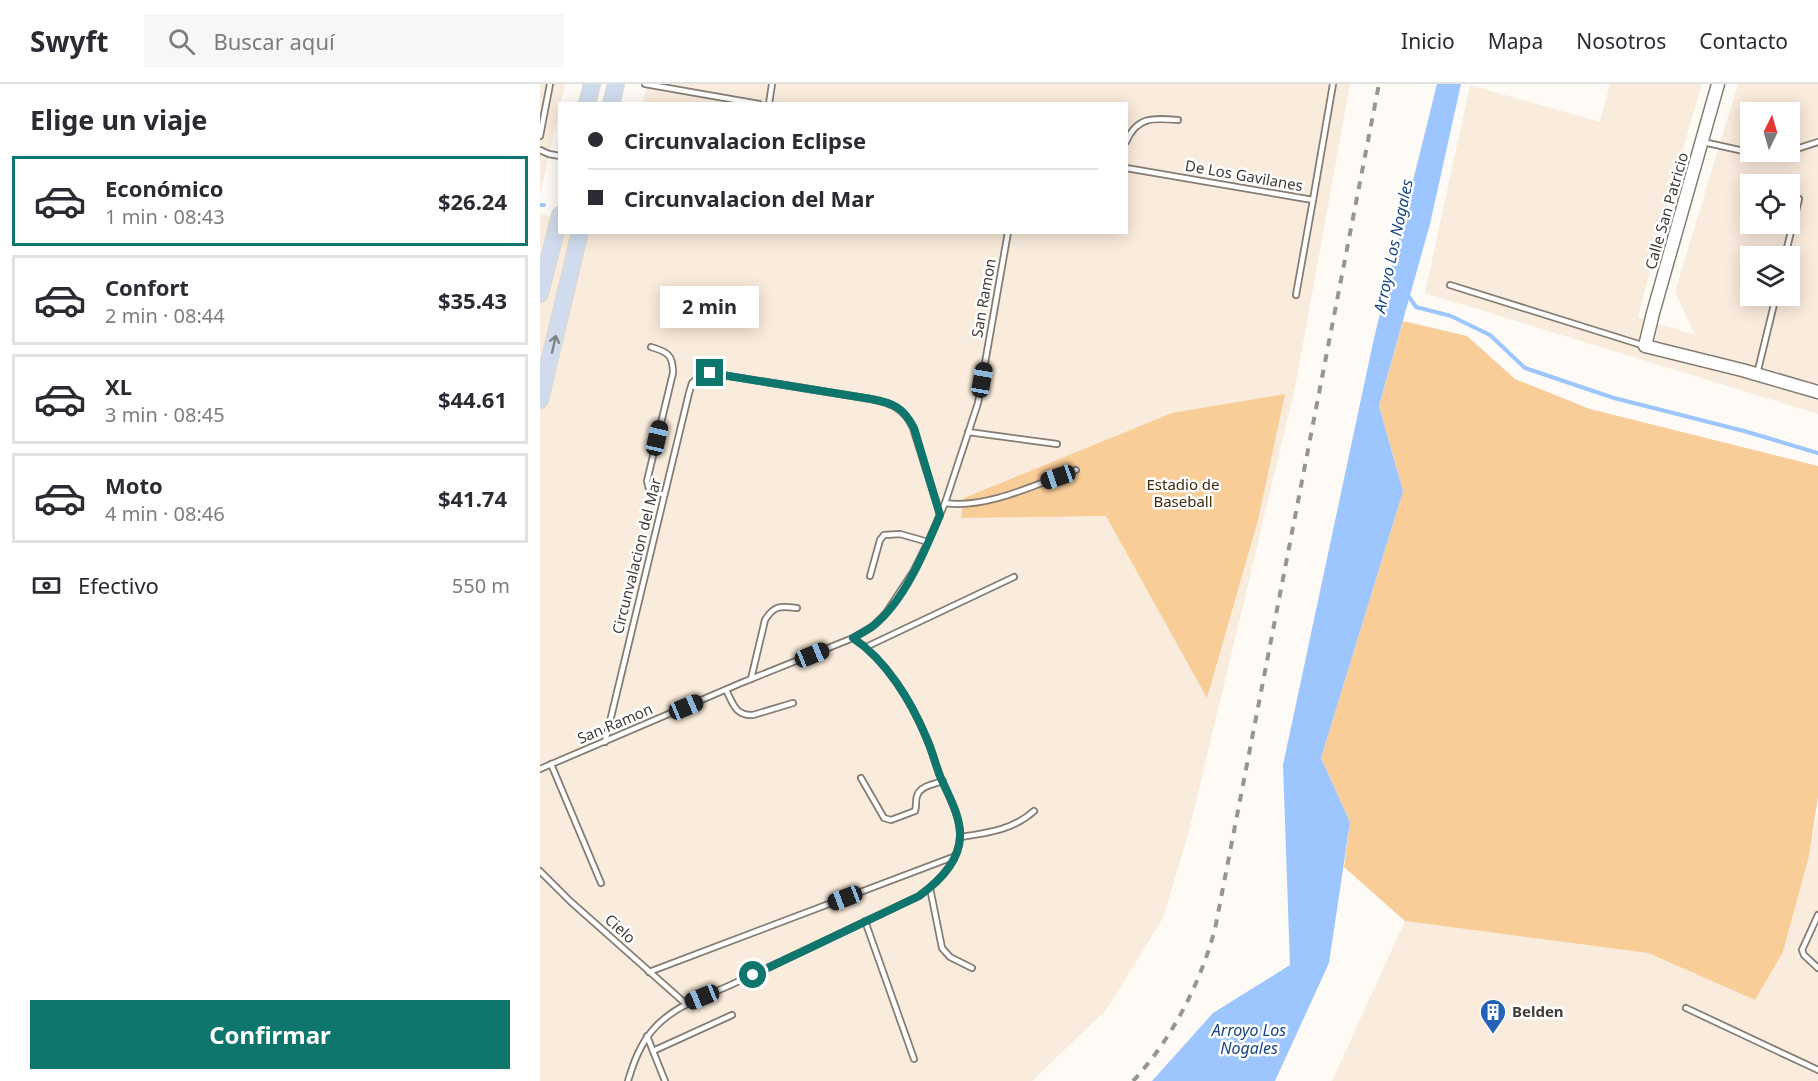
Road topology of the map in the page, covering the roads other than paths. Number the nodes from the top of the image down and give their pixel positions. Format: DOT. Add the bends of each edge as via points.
graph roads {
  1 [pos="550,84"];
  2 [pos="592,84"];
  3 [pos="616,84"];
  4 [pos="645,84"];
  5 [pos="772,84"];
  6 [pos="1333,84"];
  7 [pos="1718,84"];
  8 [pos="588,102"];
  9 [pos="612,102"];
  10 [pos="748,102"];
  11 [pos="769,102"];
  12 [pos="1178,120"];
  13 [pos="540,136"];
  14 [pos="1128,138"];
  15 [pos="1703,142"];
  16 [pos="1818,142"];
  17 [pos="540,150"];
  18 [pos="558,156"];
  19 [pos="1128,168"];
  20 [pos="1313,201"];
  21 [pos="558,223"];
  22 [pos="580,234"];
  23 [pos="1008,234"];
  24 [pos="1450,285"];
  25 [pos="540,294"];
  26 [pos="1296,295"];
  27 [pos="1774,306"];
  28 [pos="1645,346"];
  29 [pos="651,347"];
  30 [pos="1757,374"];
  31 [pos="1818,392"];
  32 [pos="540,400"];
  33 [pos="968,432"];
  34 [pos="1057,444"];
  35 [pos="1076,470"];
  36 [pos="664,495"];
  37 [pos="945,503"];
  38 [pos="940,515"];
  39 [pos="928,542"];
  40 [pos="870,576"];
  41 [pos="1014,577"];
  42 [pos="798,608"];
  43 [pos="853,638"];
  44 [pos="866,647"];
  45 [pos="752,679"];
  46 [pos="726,690"];
  47 [pos="793,703"];
  48 [pos="605,742"];
  49 [pos="551,764"];
  50 [pos="540,769"];
  51 [pos="861,778"];
  52 [pos="943,781"];
  53 [pos="1034,811"];
  54 [pos="960,837"];
  55 [pos="953,857"];
  56 [pos="540,871"];
  57 [pos="601,883"];
  58 [pos="930,888"];
  59 [pos="1818,915"];
  60 [pos="865,921"];
  61 [pos="972,968"];
  62 [pos="1818,968"];
  63 [pos="649,972"];
  64 [pos="686,1004"];
  65 [pos="1686,1008"];
  66 [pos="732,1015"];
  67 [pos="647,1036"];
  68 [pos="653,1052"];
  69 [pos="914,1059"];
  70 [pos="1818,1070"];
  71 [pos="628,1081"];
  72 [pos="665,1081"];
  1 -- 13 [label="lane"];
  2 -- 8 [label="highway"];
  3 -- 9 [label="highway"];
  4 -- 10 [label="lane"];
  5 -- 11 [label="lane"];
  6 -- 20 [label="lane, De Los Gavilanes"];
  7 -- 15 [label="street, Calle San Patricio"];
  12 -- 14 [label="lane" via="1143,121"];
  15 -- 16 [label="lane" via="1770,157"];
  15 -- 28 [label="street, Calle San Patricio"];
  17 -- 18 [label="lane"];
  19 -- 20 [label="lane, De Los Gavilanes"];
  20 -- 26 [label="lane"];
  21 -- 25 [label="highway"];
  32 -- 22 [label="highway, one-way"];
  23 -- 33 [label="lane, San Ramon" via="978,403"];
  24 -- 28 [label="lane"];
  27 -- 30 [label="lane"];
  28 -- 30 [label="street"];
  29 -- 36 [label="lane" via="669,354 673,363 647,481 649,489"];
  30 -- 31 [label="street"];
  33 -- 34 [label="lane"];
  33 -- 37 [label="lane, San Ramon"];
  35 -- 37 [label="lane" via="984,502"];
  36 -- 38 [label="lane, Circunvalacion del Mar" via="692,383 702,373 710,373 888,402 900,408 914,428"];
  36 -- 48 [label="lane, Circunvalacion del Mar"];
  37 -- 38 [label="lane, San Ramon"];
  38 -- 39 [label="lane, San Ramon"];
  39 -- 40 [label="lane" via="900,534 884,535"];
  39 -- 43 [label="lane, San Ramon" via="886,613"];
  41 -- 44 [label="lane"];
  42 -- 45 [label="lane" via="780,606 770,612"];
  43 -- 44 [label="lane"];
  43 -- 45 [label="lane, San Ramon"];
  44 -- 52 [label="lane" via="906,698"];
  45 -- 46 [label="lane, San Ramon"];
  46 -- 47 [label="lane" via="741,715 746,716"];
  46 -- 48 [label="lane, San Ramon"];
  48 -- 49 [label="lane, San Ramon"];
  49 -- 50 [label="lane, San Ramon"];
  49 -- 57 [label="lane"];
  51 -- 52 [label="lane" via="884,818 891,820 915,811 920,792"];
  52 -- 54 [label="lane"];
  53 -- 54 [label="lane" via="1013,826"];
  54 -- 55 [label="lane"];
  55 -- 58 [label="lane"];
  55 -- 63 [label="lane"];
  56 -- 63 [label="lane, Cielo"];
  58 -- 60 [label="lane"];
  58 -- 61 [label="lane" via="942,948 950,957"];
  59 -- 62 [label="lane" via="1802,950"];
  60 -- 64 [label="lane"];
  60 -- 69 [label="lane"];
  63 -- 64 [label="lane, Cielo"];
  64 -- 67 [label="lane" via="664,1018"];
  65 -- 70 [label="lane"];
  66 -- 68 [label="lane"];
  67 -- 68 [label="lane"];
  67 -- 71 [label="lane"];
  68 -- 72 [label="lane"];
}
